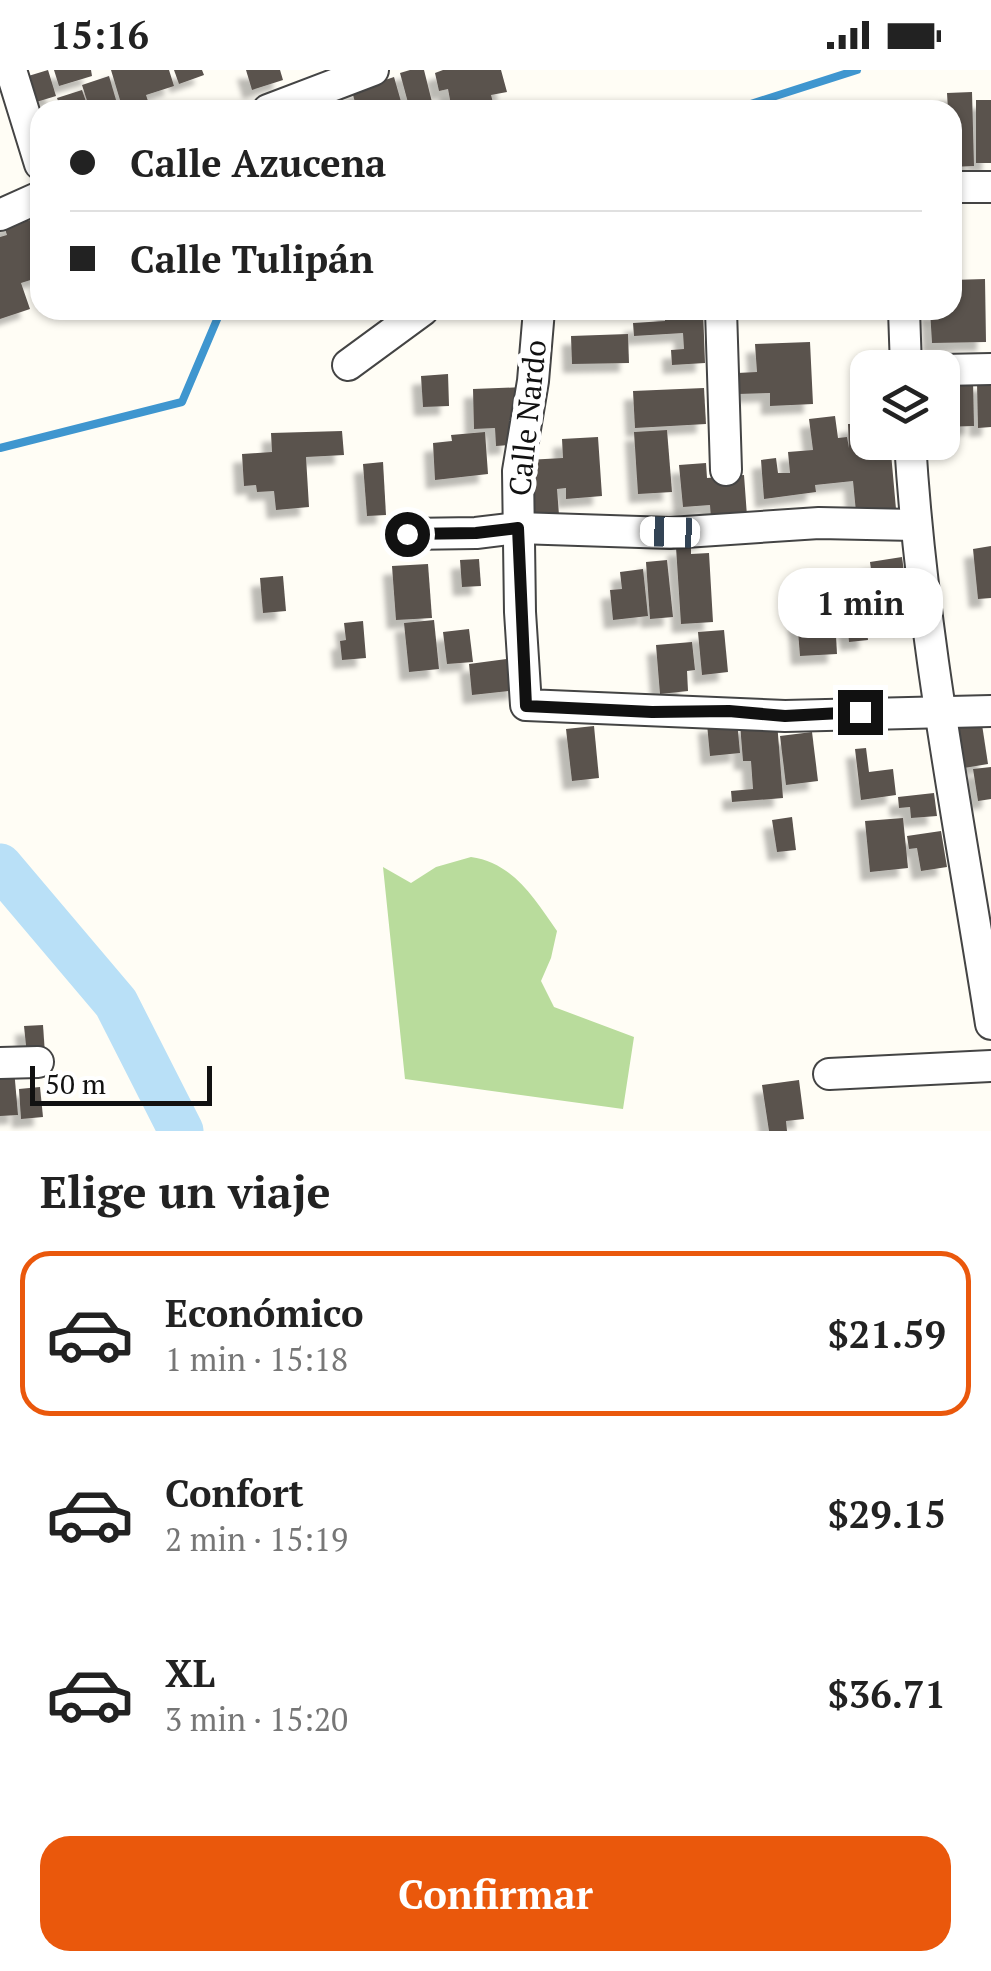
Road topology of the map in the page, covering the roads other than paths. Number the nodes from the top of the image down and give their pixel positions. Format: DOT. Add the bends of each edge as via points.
graph roads {
  1 [pos="11,70"];
  2 [pos="373,70"];
  3 [pos="294,100"];
  4 [pos="30,132"];
  5 [pos="991,186"];
  6 [pos="962,187"];
  7 [pos="30,202"];
  8 [pos="0,215"];
  9 [pos="409,320"];
  10 [pos="538,320"];
  11 [pos="721,320"];
  12 [pos="904,320"];
  13 [pos="905,350"];
  14 [pos="348,365"];
  15 [pos="991,368"];
  16 [pos="960,369"];
  17 [pos="911,460"];
  18 [pos="726,470"];
  19 [pos="915,525"];
  20 [pos="518,528"];
  21 [pos="407,534"];
  22 [pos="938,711"];
  23 [pos="991,711"];
  24 [pos="991,1024"];
  25 [pos="38,1062"];
  26 [pos="0,1063"];
  27 [pos="991,1066"];
  28 [pos="829,1074"];
  1 -- 4 [label="street"];
  2 -- 3 [label="street"];
  5 -- 6 [label="street"];
  7 -- 8 [label="street"];
  9 -- 14 [label="street"];
  10 -- 20 [label="street, Calle Nardo" via="518,471"];
  11 -- 18 [label="street"];
  12 -- 13 [label="street"];
  15 -- 16 [label="street"];
  17 -- 19 [label="street"];
  19 -- 20 [label="street" via="670,532"];
  19 -- 22 [label="street"];
  20 -- 21 [label="street"];
  20 -- 22 [label="street, Calle Nardo" via="526,706 785,716"];
  22 -- 23 [label="street"];
  22 -- 24 [label="street"];
  25 -- 26 [label="street"];
  27 -- 28 [label="street"];
}
